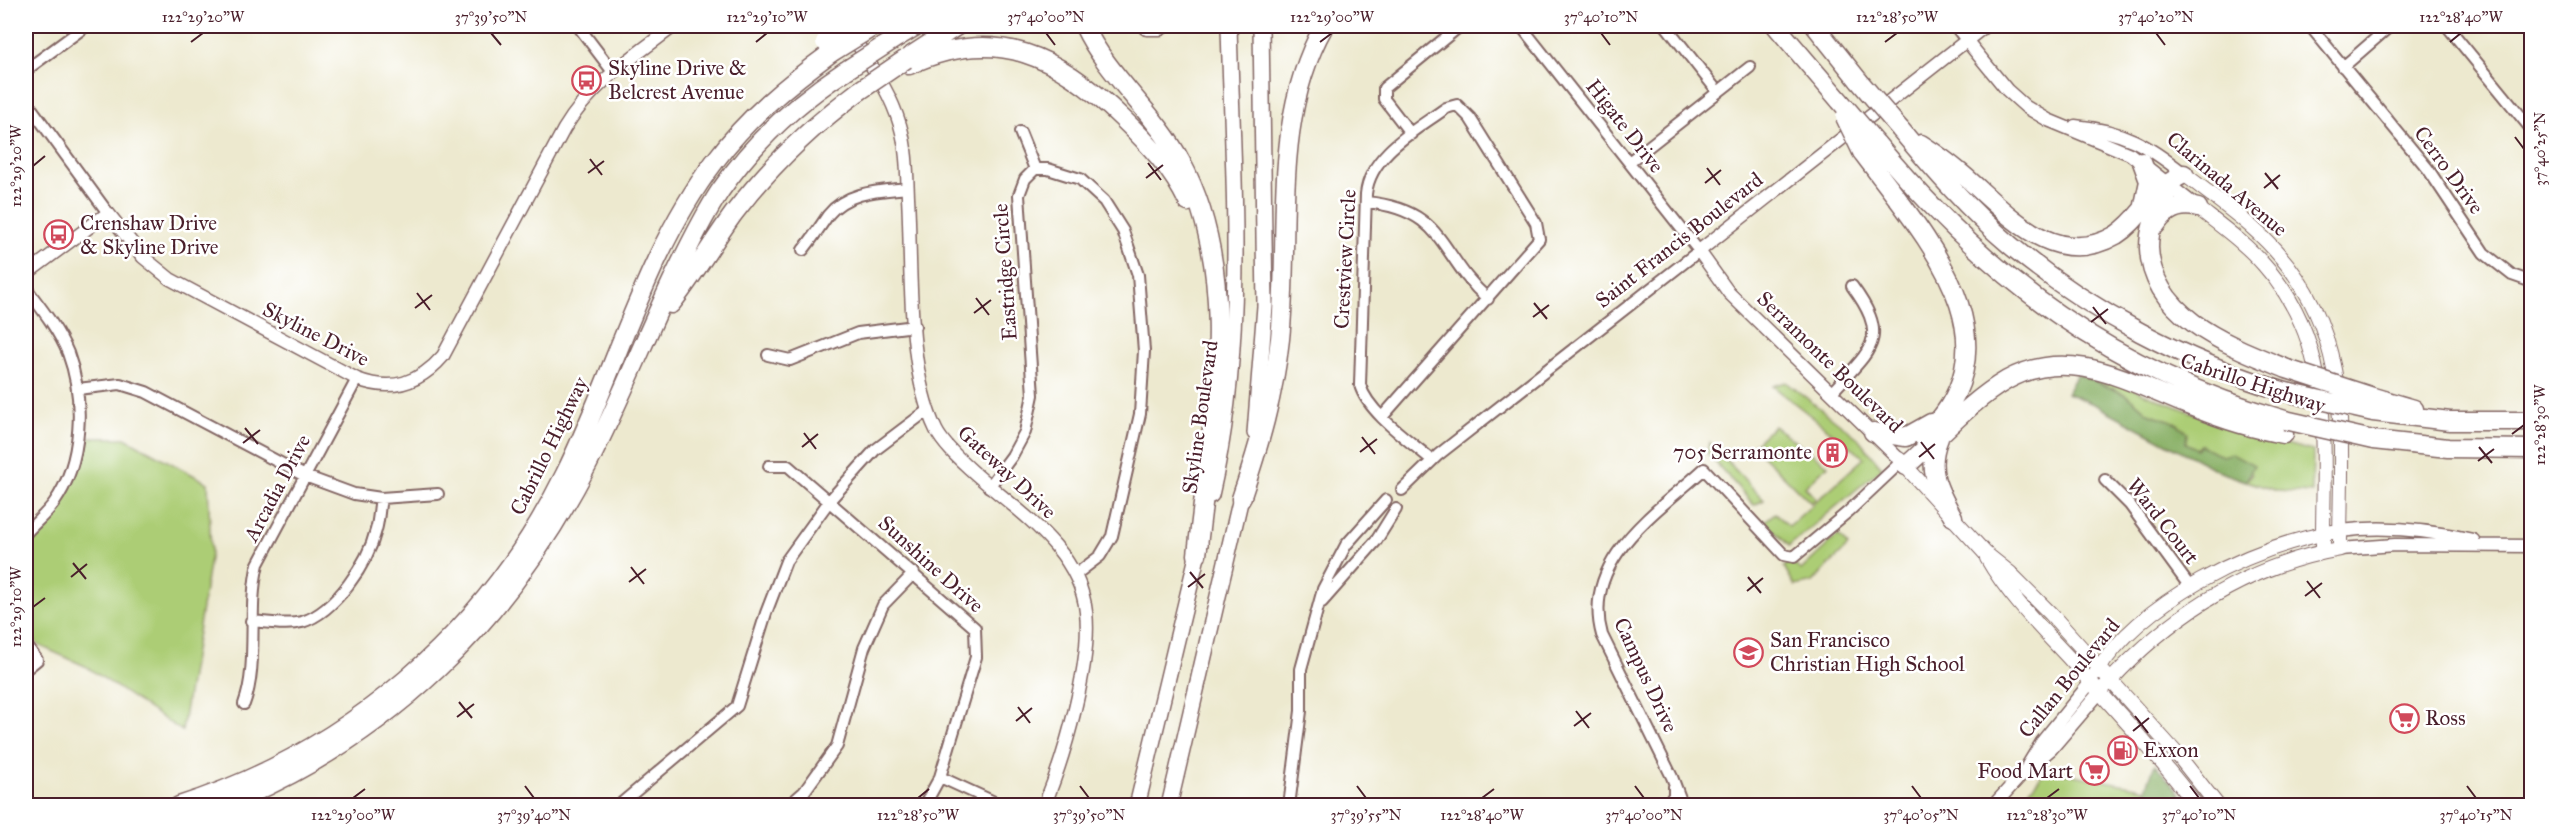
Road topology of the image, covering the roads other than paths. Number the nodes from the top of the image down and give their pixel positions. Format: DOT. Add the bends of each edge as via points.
graph roads {
  1 [pos="86,26"];
  2 [pos="578,26"];
  3 [pos="674,26"];
  4 [pos="846,26"];
  5 [pos="874,26"];
  6 [pos="916,26"];
  7 [pos="957,26"];
  8 [pos="1084,26"];
  9 [pos="1147,26"];
  10 [pos="1160,26"];
  11 [pos="1229,26"];
  12 [pos="1261,26"];
  13 [pos="1324,26"];
  14 [pos="1460,26"];
  15 [pos="1521,26"];
  16 [pos="1666,26"];
  17 [pos="1770,26"];
  18 [pos="1776,26"];
  19 [pos="1815,26"];
  20 [pos="1955,26"];
  21 [pos="1985,26"];
  22 [pos="2310,26"];
  23 [pos="2390,26"];
  24 [pos="2447,26"];
  25 [pos="1966,40"];
  26 [pos="1789,42"];
  27 [pos="828,47"];
  28 [pos="907,62"];
  29 [pos="1750,67"];
  30 [pos="2343,67"];
  31 [pos="26,70"];
  32 [pos="612,72"];
  33 [pos="1718,92"];
  34 [pos="26,101"];
  35 [pos="2058,124"];
  36 [pos="1900,129"];
  37 [pos="2532,130"];
  38 [pos="1020,132"];
  39 [pos="1411,134"];
  40 [pos="1869,148"];
  41 [pos="1629,162"];
  42 [pos="2142,162"];
  43 [pos="1035,169"];
  44 [pos="2175,182"];
  45 [pos="908,188"];
  46 [pos="1366,202"];
  47 [pos="2198,208"];
  48 [pos="108,213"];
  49 [pos="2128,226"];
  50 [pos="2150,249"];
  51 [pos="803,250"];
  52 [pos="1698,250"];
  53 [pos="26,274"];
  54 [pos="2532,282"];
  55 [pos="1852,286"];
  56 [pos="26,288"];
  57 [pos="1216,293"];
  58 [pos="1488,299"];
  59 [pos="915,326"];
  60 [pos="644,341"];
  61 [pos="768,355"];
  62 [pos="357,379"];
  63 [pos="78,389"];
  64 [pos="1833,391"];
  65 [pos="1954,394"];
  66 [pos="2373,405"];
  67 [pos="928,410"];
  68 [pos="1383,416"];
  69 [pos="2532,421"];
  70 [pos="2285,427"];
  71 [pos="1873,432"];
  72 [pos="1939,438"];
  73 [pos="2532,448"];
  74 [pos="1432,460"];
  75 [pos="1903,462"];
  76 [pos="769,466"];
  77 [pos="305,476"];
  78 [pos="2105,480"];
  79 [pos="989,487"];
  80 [pos="1402,490"];
  81 [pos="438,494"];
  82 [pos="381,498"];
  83 [pos="1241,499"];
  84 [pos="830,500"];
  85 [pos="1386,500"];
  86 [pos="1396,508"];
  87 [pos="1953,518"];
  88 [pos="2340,531"];
  89 [pos="26,533"];
  90 [pos="2323,534"];
  91 [pos="2491,544"];
  92 [pos="2532,546"];
  93 [pos="2340,549"];
  94 [pos="2323,552"];
  95 [pos="1985,553"];
  96 [pos="1197,555"];
  97 [pos="914,573"];
  98 [pos="1075,575"];
  99 [pos="2190,587"];
  100 [pos="1314,618"];
  101 [pos="251,621"];
  102 [pos="26,645"];
  103 [pos="2100,667"];
  104 [pos="26,669"];
  105 [pos="2111,680"];
  106 [pos="2095,688"];
  107 [pos="244,704"];
  108 [pos="940,777"];
  109 [pos="1672,777"];
  110 [pos="179,806"];
  111 [pos="222,806"];
  112 [pos="618,806"];
  113 [pos="788,806"];
  114 [pos="924,806"];
  115 [pos="1003,806"];
  116 [pos="1044,806"];
  117 [pos="1137,806"];
  118 [pos="1169,806"];
  119 [pos="1288,806"];
  120 [pos="1667,806"];
  121 [pos="1683,806"];
  122 [pos="1993,806"];
  123 [pos="2197,806"];
  124 [pos="2218,806"];
  1 -- 31 [label="street"];
  2 -- 32 [label="street"];
  3 -- 32 [label="street, Skyline Drive"];
  4 -- 27 [label="highway, bridge"];
  4 -- 45 [label="street, Gateway Drive" via="893,103 901,127"];
  5 -- 27 [label="highway, bridge"];
  6 -- 60 [label="highway, Cabrillo Highway, bridge" via="845,71 786,116 732,176 699,226"];
  7 -- 28 [label="highway"];
  8 -- 57 [label="highway" via="1107,64 1166,137 1186,171 1209,232"];
  9 -- 10 [label="highway"];
  11 -- 96 [label="main road, Skyline Boulevard" via="1233,348 1223,437"];
  12 -- 83 [label="main road" via="1264,337 1254,434"];
  13 -- 83 [label="highway" via="1305,66 1291,118 1277,363 1270,410"];
  14 -- 39 [label="street" via="1383,90 1384,99"];
  15 -- 41 [label="street, Higate Drive"];
  16 -- 33 [label="street"];
  17 -- 26 [label="highway"];
  18 -- 26 [label="highway"];
  19 -- 36 [label="highway, Cabrillo Highway, bridge"];
  20 -- 25 [label="street, Clarinada Avenue"];
  21 -- 25 [label="street, Saint Francis Boulevard"];
  22 -- 30 [label="street, Cerro Drive"];
  23 -- 30 [label="street"];
  24 -- 37 [label="street"];
  25 -- 35 [label="street, Clarinada Avenue" via="2014,98"];
  25 -- 52 [label="street, Saint Francis Boulevard"];
  26 -- 40 [label="highway, bridge" via="1839,101"];
  27 -- 110 [label="highway, Cabrillo Highway" via="760,98 722,146 665,243 566,473 519,553 482,604 418,670 353,721 274,767"];
  28 -- 57 [label="highway" via="943,52 994,48 1039,58 1076,77 1141,137 1177,182 1198,224"];
  28 -- 60 [label="highway, bridge" via="806,134 772,168 735,212"];
  29 -- 33 [label="street"];
  30 -- 54 [label="street, Cerro Drive" via="2427,169 2484,253 2512,275"];
  32 -- 62 [label="street, Skyline Drive" via="590,92 564,129 443,356 427,373 405,384 381,386"];
  33 -- 41 [label="street"];
  34 -- 48 [label="street, Skyline Drive"];
  35 -- 42 [label="street, Clarinada Avenue"];
  35 -- 44 [label="street, Clarinada Avenue" via="2098,128 2130,137 2151,148"];
  36 -- 49 [label="highway" via="2042,238 2064,245 2084,245 2107,239"];
  36 -- 66 [label="highway, Cabrillo Highway, bridge" via="1980,218 2025,257 2117,319 2217,368 2286,392"];
  38 -- 43 [label="street"];
  39 -- 46 [label="street, Crestview Circle" via="1375,165 1368,181"];
  39 -- 58 [label="street, Crestview Circle" via="1450,106 1461,106 1538,226 1537,245"];
  40 -- 65 [label="highway" via="1959,297 1966,343 1963,370"];
  40 -- 70 [label="highway, Cabrillo Highway" via="2012,282 2079,330 2187,388"];
  41 -- 52 [label="street, Higate Drive"];
  42 -- 44 [label="street, Clarinada Avenue"];
  42 -- 49 [label="highway" via="2149,191"];
  43 -- 79 [label="street, Eastridge Circle" via="1025,179 1019,195 1033,395 1025,432"];
  43 -- 98 [label="street" via="1080,179 1104,201 1123,231 1138,275 1144,351 1140,414 1112,536 1100,556"];
  44 -- 47 [label="street, Clarinada Avenue"];
  44 -- 49 [label="highway"];
  44 -- 50 [label="highway" via="2154,217"];
  44 -- 88 [label="main road, Clarinada Avenue" via="2277,252 2300,282 2320,319 2331,348 2340,397"];
  45 -- 51 [label="street" via="863,193 844,201 830,213"];
  45 -- 59 [label="street, Gateway Drive"];
  46 -- 58 [label="street" via="1402,209 1429,225"];
  46 -- 68 [label="street, Crestview Circle" via="1360,379 1365,397"];
  47 -- 50 [label="highway" via="2178,207 2163,216 2154,229"];
  47 -- 90 [label="main road, Clarinada Avenue" via="2250,250 2271,273 2294,306 2307,334 2321,397"];
  48 -- 53 [label="street"];
  48 -- 62 [label="street, Skyline Drive" via="143,256 170,279"];
  50 -- 66 [label="highway, bridge" via="2156,281 2177,309 2226,341"];
  52 -- 64 [label="street, Serramonte Boulevard" via="1728,291"];
  52 -- 74 [label="street, Saint Francis Boulevard"];
  55 -- 64 [label="street" via="1871,314 1873,340 1866,354"];
  56 -- 63 [label="street" via="67,352"];
  57 -- 96 [label="highway" via="1214,396"];
  58 -- 68 [label="street, Crestview Circle"];
  59 -- 61 [label="street" via="858,333 790,360"];
  59 -- 67 [label="street, Gateway Drive" via="917,375"];
  60 -- 111 [label="highway, Cabrillo Highway" via="588,464 558,516 513,586 472,636 427,681 370,726 299,770"];
  62 -- 77 [label="street, Arcadia Drive"];
  63 -- 77 [label="street" via="120,384 146,392"];
  63 -- 89 [label="street" via="76,451 69,471 54,502"];
  64 -- 71 [label="street, Serramonte Boulevard"];
  65 -- 71 [label="highway" via="1935,419 1913,435 1898,437"];
  65 -- 75 [label="highway" via="1935,425"];
  66 -- 69 [label="highway, Cabrillo Highway" via="2450,421"];
  67 -- 79 [label="street, Gateway Drive" via="937,432 956,456"];
  67 -- 84 [label="street" via="875,450"];
  68 -- 74 [label="street, Crestview Circle"];
  70 -- 72 [label="highway" via="2230,421 2105,371 2068,365 2039,368 2009,379"];
  70 -- 73 [label="highway, Cabrillo Highway, bridge" via="2448,448"];
  71 -- 75 [label="street, Serramonte Boulevard"];
  72 -- 75 [label="highway"];
  72 -- 87 [label="highway" via="1932,468"];
  74 -- 80 [label="street, Saint Francis Boulevard"];
  75 -- 87 [label="main road, Serramonte Boulevard"];
  75 -- 109 [label="street, Campus Drive" via="1794,557 1784,555 1704,469 1617,552 1599,590 1600,629"];
  76 -- 84 [label="street, Sunshine Drive" via="788,466"];
  77 -- 82 [label="street" via="354,494"];
  77 -- 101 [label="street, Arcadia Drive" via="258,564"];
  78 -- 99 [label="street, Ward Court" via="2130,505"];
  79 -- 98 [label="street, Gateway Drive" via="1057,546"];
  81 -- 82 [label="street"];
  82 -- 101 [label="street" via="376,531 338,600 302,622"];
  83 -- 118 [label="main road"];
  84 -- 97 [label="street, Sunshine Drive"];
  84 -- 112 [label="street" via="786,561 737,706"];
  85 -- 100 [label="street" via="1335,562"];
  86 -- 100 [label="street" via="1385,530 1330,591"];
  87 -- 95 [label="main road, Serramonte Boulevard"];
  88 -- 90 [label="main road, Callan Boulevard"];
  88 -- 91 [label="street, Callan Boulevard" via="2425,530"];
  88 -- 93 [label="main road, Clarinada Avenue"];
  90 -- 94 [label="main road, Clarinada Avenue"];
  90 -- 99 [label="main road, Callan Boulevard" via="2251,556"];
  91 -- 92 [label="street, Callan Boulevard"];
  91 -- 93 [label="street, Callan Boulevard"];
  93 -- 94 [label="main road, Callan Boulevard"];
  94 -- 105 [label="main road, Callan Boulevard" via="2257,573 2208,597 2156,635"];
  95 -- 103 [label="main road, Serramonte Boulevard" via="2040,602"];
  95 -- 106 [label="main road, Serramonte Boulevard" via="2008,589"];
  96 -- 117 [label="main road, Skyline Boulevard"];
  97 -- 108 [label="street, Sunshine Drive" via="975,628 976,657"];
  97 -- 113 [label="street" via="884,605 864,648 837,746 804,792"];
  98 -- 116 [label="street, Gateway Drive" via="1086,611 1086,660"];
  99 -- 103 [label="main road, Callan Boulevard" via="2133,632"];
  100 -- 119 [label="street" via="1301,669 1301,711"];
  101 -- 107 [label="street, Arcadia Drive" via="250,687"];
  102 -- 104 [label="street" via="37,660"];
  103 -- 105 [label="main road, Serramonte Boulevard"];
  103 -- 106 [label="main road, Callan Boulevard"];
  105 -- 106 [label="main road, Callan Boulevard"];
  105 -- 124 [label="main road, Serramonte Boulevard" via="2178,754"];
  106 -- 122 [label="street, Callan Boulevard" via="2042,742 2023,773"];
  106 -- 123 [label="main road, Serramonte Boulevard"];
  108 -- 114 [label="street, Sunshine Drive"];
  108 -- 115 [label="street"];
  109 -- 120 [label="street" via="1674,790"];
  109 -- 121 [label="street, Campus Drive"];
}
